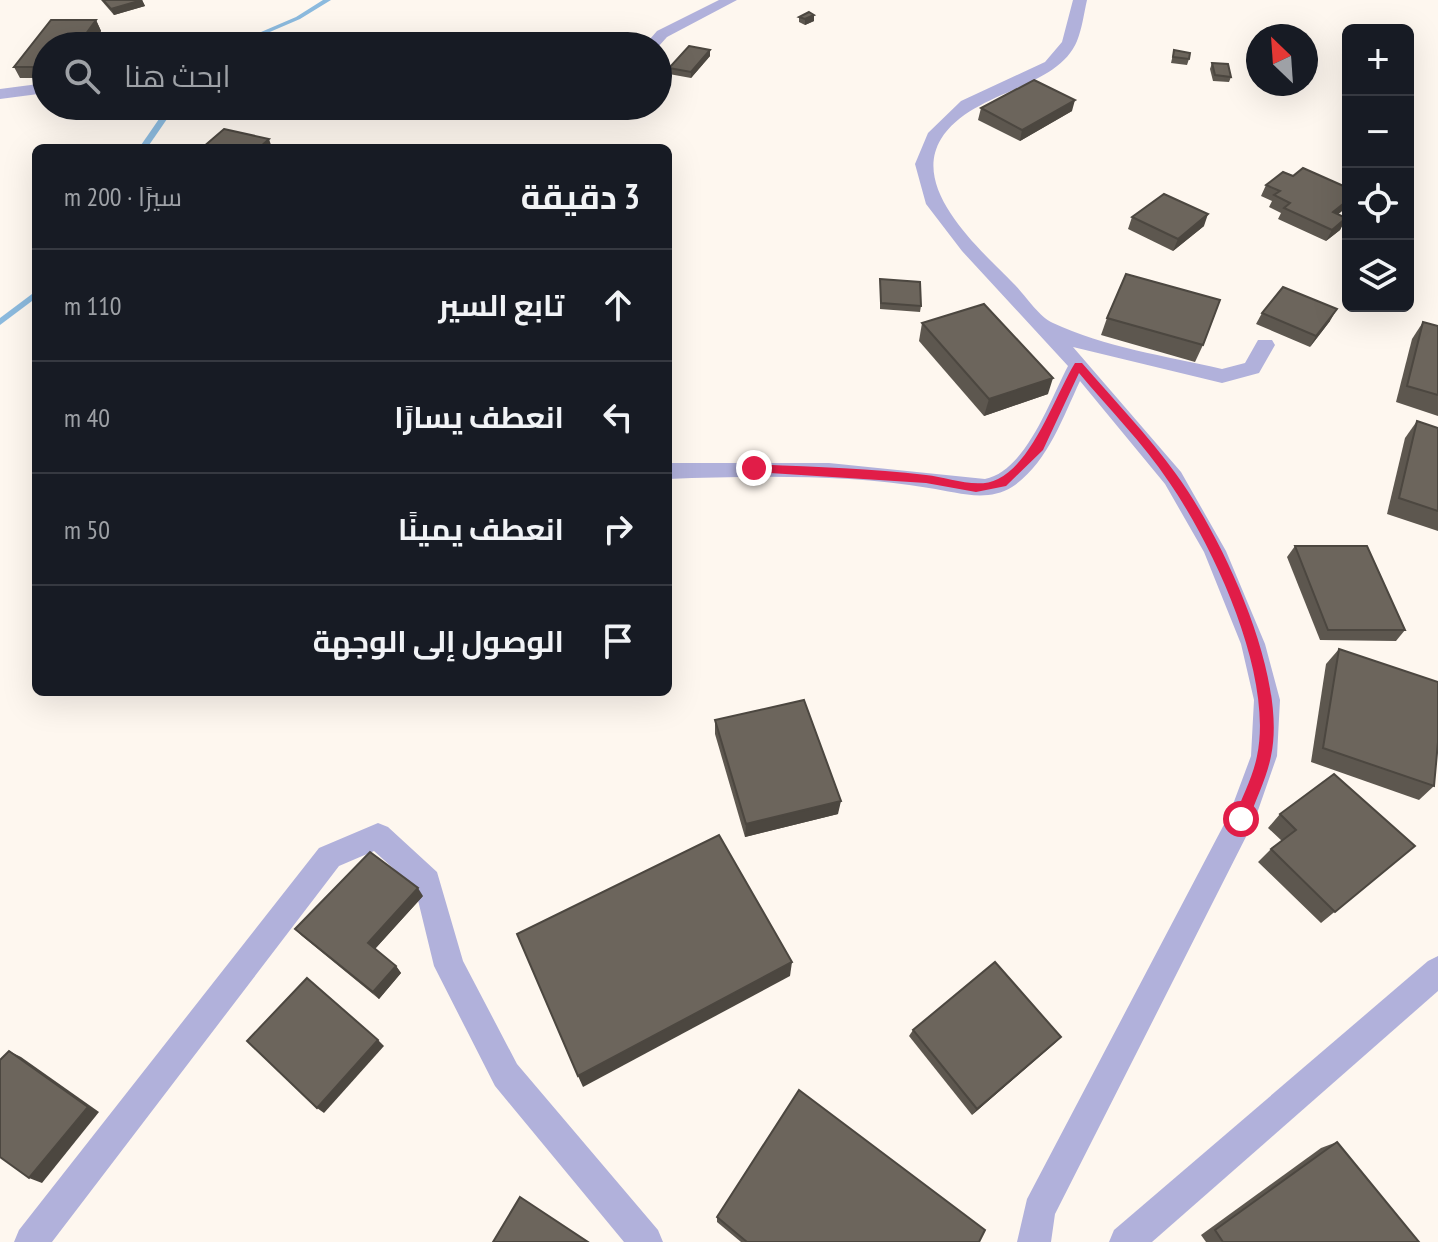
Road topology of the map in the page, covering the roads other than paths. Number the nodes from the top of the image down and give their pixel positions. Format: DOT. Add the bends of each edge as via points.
graph roads {
  1 [pos="730,0"];
  2 [pos="1080,0"];
  3 [pos="666,32"];
  4 [pos="32,90"];
  5 [pos="0,94"];
  6 [pos="1041,323"];
  7 [pos="1265,345"];
  8 [pos="1078,365"];
  9 [pos="672,471"];
  10 [pos="1438,971"];
  11 [pos="31,1242"];
  12 [pos="646,1242"];
  13 [pos="1034,1242"];
  14 [pos="1126,1242"];
  1 -- 3 [label="street"];
  2 -- 6 [label="street" via="1069,43 1050,65 967,104 934,136 923,164 932,200 968,247"];
  4 -- 5 [label="street"];
  6 -- 7 [label="street" via="1078,342 1222,376 1252,368"];
  6 -- 8 [label="street"];
  8 -- 9 [label="street" via="1039,447 1002,483 976,487 754,468"];
  8 -- 13 [label="street" via="1173,478 1215,551 1253,644 1267,700 1265,742 1241,819 1039,1211"];
  10 -- 14 [label="street"];
  11 -- 12 [label="street" via="329,857 378,836 427,881 449,966 506,1075"];
}
